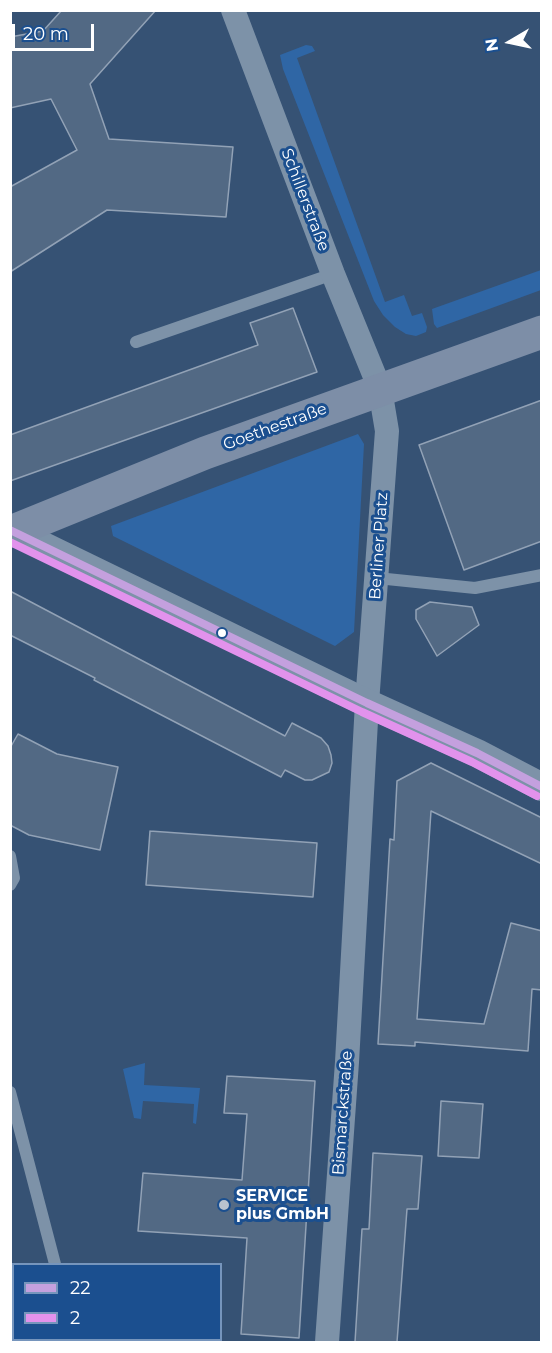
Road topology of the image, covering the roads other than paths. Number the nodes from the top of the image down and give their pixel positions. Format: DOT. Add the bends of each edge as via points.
graph roads {
  1 [pos="232,10"];
  2 [pos="333,274"];
  3 [pos="542,332"];
  4 [pos="136,342"];
  5 [pos="380,389"];
  6 [pos="12,530"];
  7 [pos="542,575"];
  8 [pos="377,578"];
  9 [pos="367,703"];
  10 [pos="542,787"];
  11 [pos="10,856"];
  12 [pos="10,885"];
  13 [pos="10,1092"];
  14 [pos="55,1263"];
  15 [pos="327,1342"];
  1 -- 2 [label="street, Schillerstraße"];
  2 -- 4 [label="lane"];
  2 -- 5 [label="street, Schillerstraße"];
  3 -- 5 [label="main road, Goethestraße"];
  5 -- 6 [label="main road, Goethestraße"];
  5 -- 8 [label="street, Berliner Platz" via="387,431"];
  6 -- 9 [label="street"];
  7 -- 8 [label="lane" via="475,588"];
  8 -- 9 [label="street, Berliner Platz"];
  9 -- 10 [label="street"];
  9 -- 15 [label="street, Bismarckstraße"];
  11 -- 12 [label="lane" via="14,878"];
  13 -- 14 [label="lane"];
}
